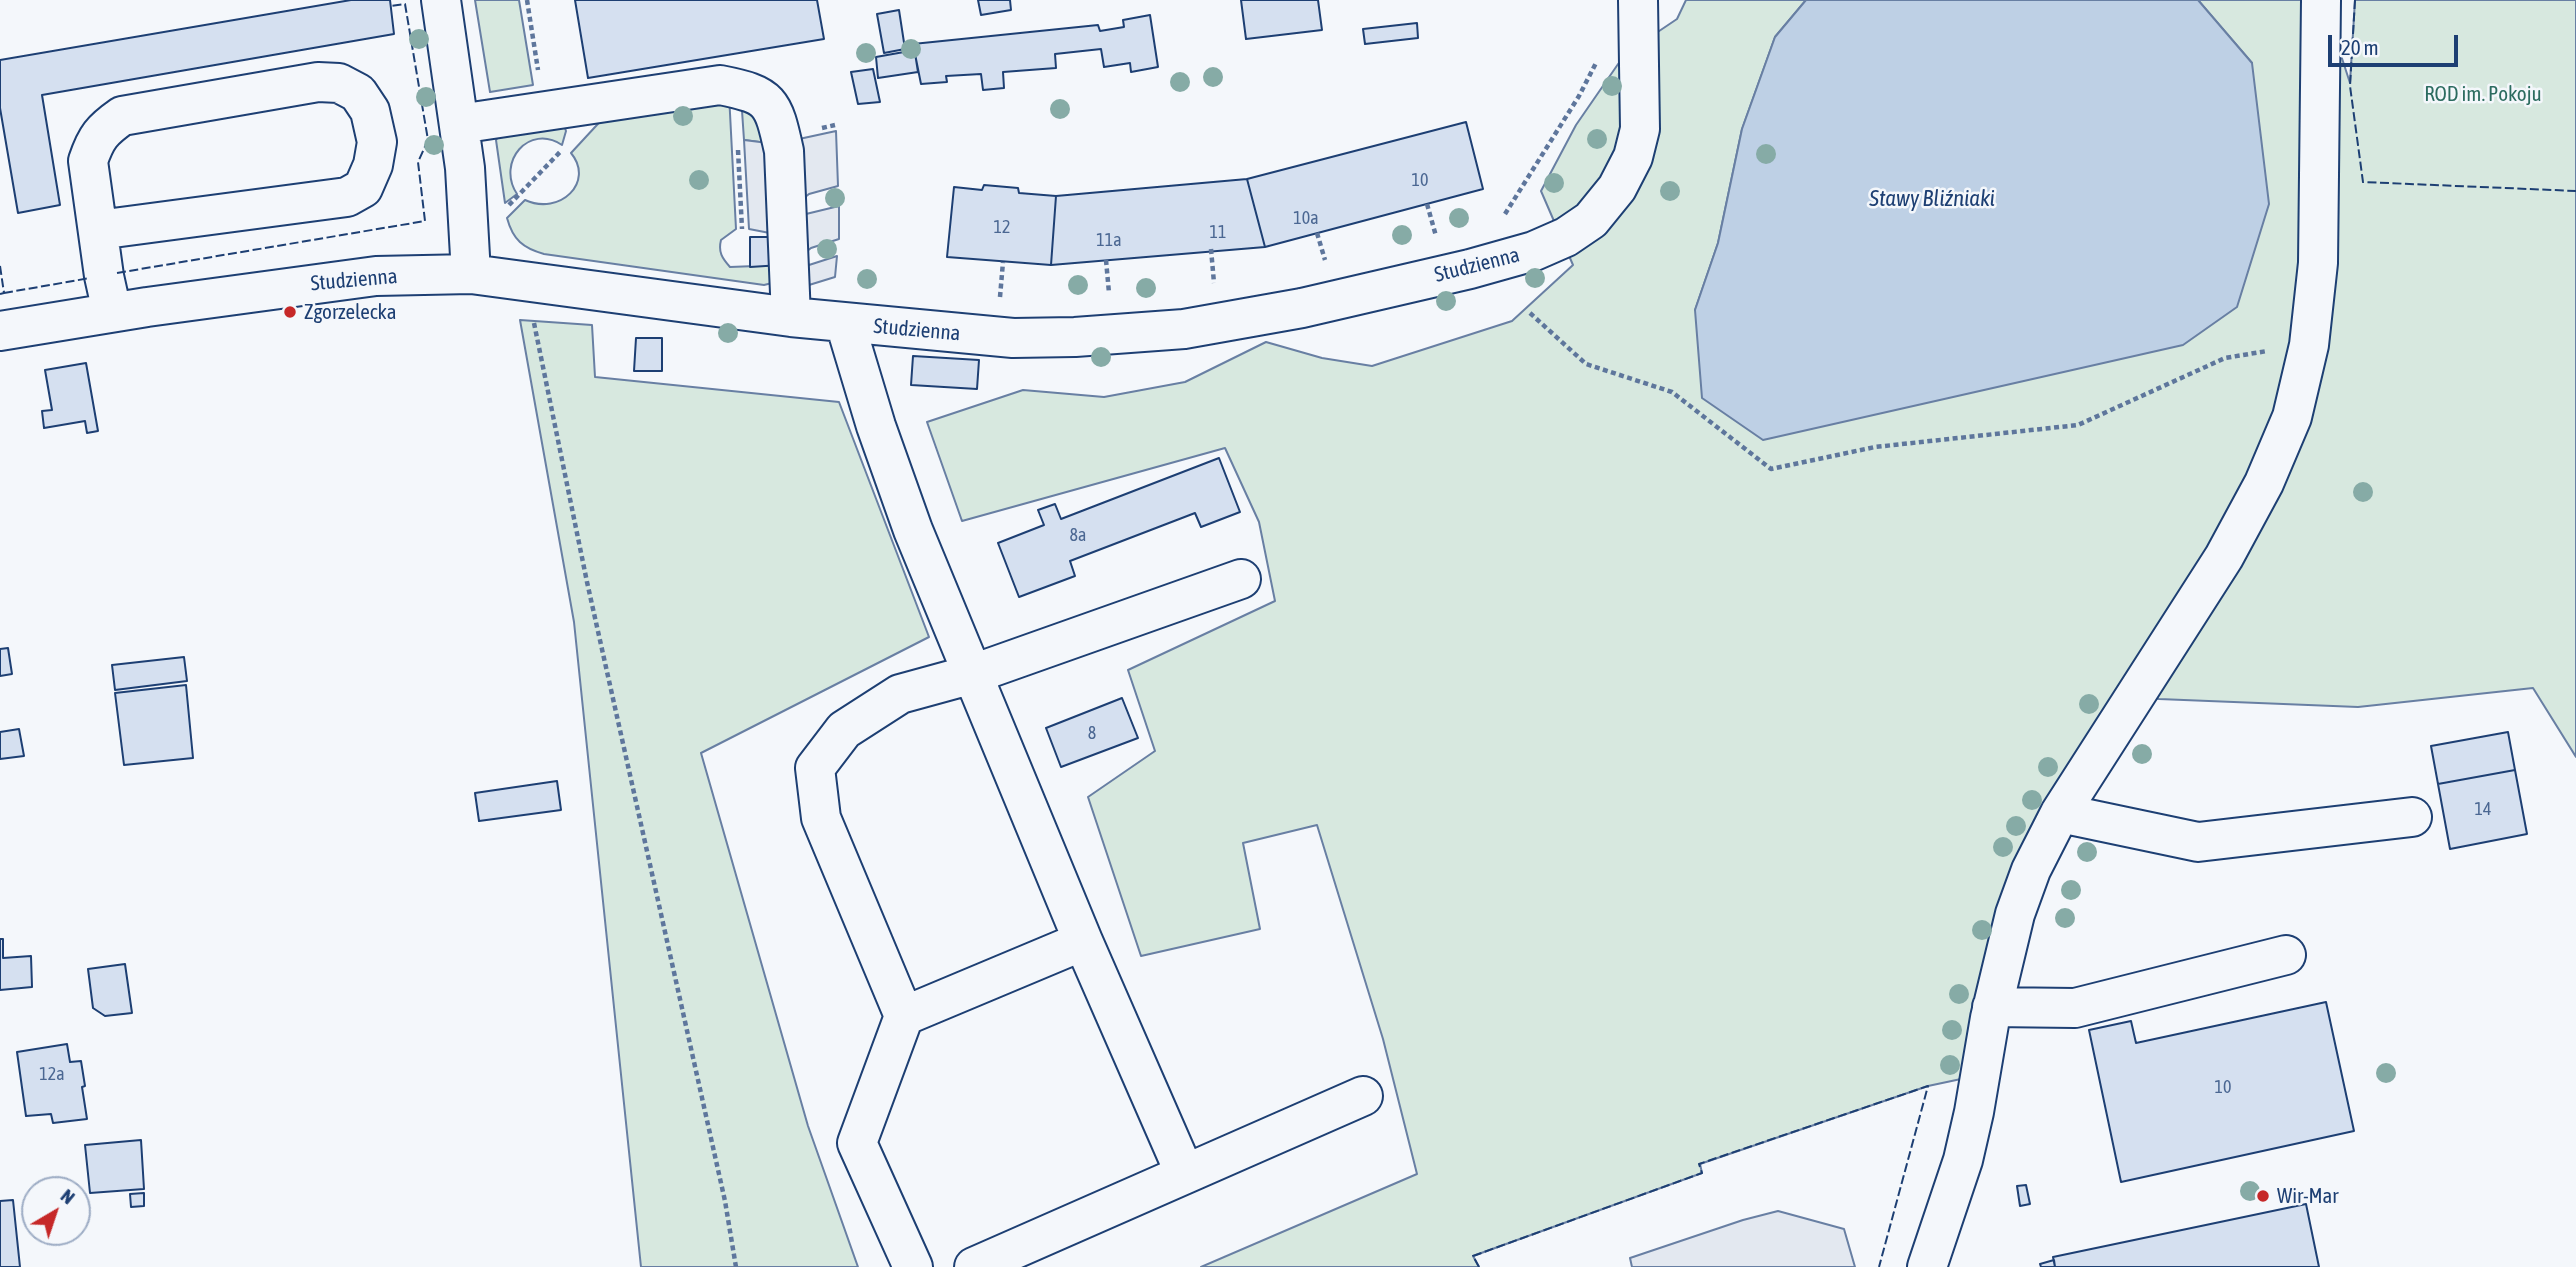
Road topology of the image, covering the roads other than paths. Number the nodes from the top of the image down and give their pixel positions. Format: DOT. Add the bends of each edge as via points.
graph roads {
  1 [pos="441,0"];
  2 [pos="1638,0"];
  3 [pos="2321,0"];
  4 [pos="459,124"];
  5 [pos="98,230"];
  6 [pos="471,275"];
  7 [pos="112,312"];
  8 [pos="791,317"];
  9 [pos="845,323"];
  10 [pos="0,331"];
  11 [pos="1241,579"];
  12 [pos="973,674"];
  13 [pos="2060,813"];
  14 [pos="2412,817"];
  15 [pos="1083,941"];
  16 [pos="2286,955"];
  17 [pos="1992,1007"];
  18 [pos="904,1016"];
  19 [pos="1363,1096"];
  20 [pos="1185,1174"];
  21 [pos="913,1267"];
  22 [pos="974,1267"];
  23 [pos="1927,1267"];
  1 -- 4 [label="street"];
  2 -- 9 [label="street, Studzienna" via="1640,129 1633,157 1617,188 1591,220 1534,251 1302,308 1184,330 1013,338"];
  3 -- 13 [label="street" via="2318,262 2309,345 2292,417 2264,483 2218,568"];
  4 -- 6 [label="street"];
  4 -- 8 [label="street" via="720,85 752,91 769,103 784,150"];
  5 -- 5 [label="street" via="89,161 103,130 122,116 318,82 339,83 358,93 370,111 377,142 373,165 363,188 347,197"];
  5 -- 7 [label="street"];
  6 -- 7 [label="street, Studzienna" via="376,275"];
  6 -- 8 [label="street, Studzienna"];
  7 -- 10 [label="street, Studzienna"];
  8 -- 9 [label="street, Studzienna"];
  9 -- 12 [label="street" via="913,530"];
  11 -- 12 [label="street"];
  12 -- 15 [label="street"];
  12 -- 18 [label="street" via="900,694 844,730 815,768 821,818"];
  13 -- 14 [label="street" via="2198,842"];
  13 -- 17 [label="street" via="2015,914"];
  15 -- 18 [label="street"];
  15 -- 20 [label="street"];
  16 -- 17 [label="street" via="2075,1008"];
  17 -- 23 [label="street" via="1963,1160"];
  18 -- 21 [label="street" via="857,1143"];
  19 -- 20 [label="street"];
  20 -- 22 [label="street"];
}
